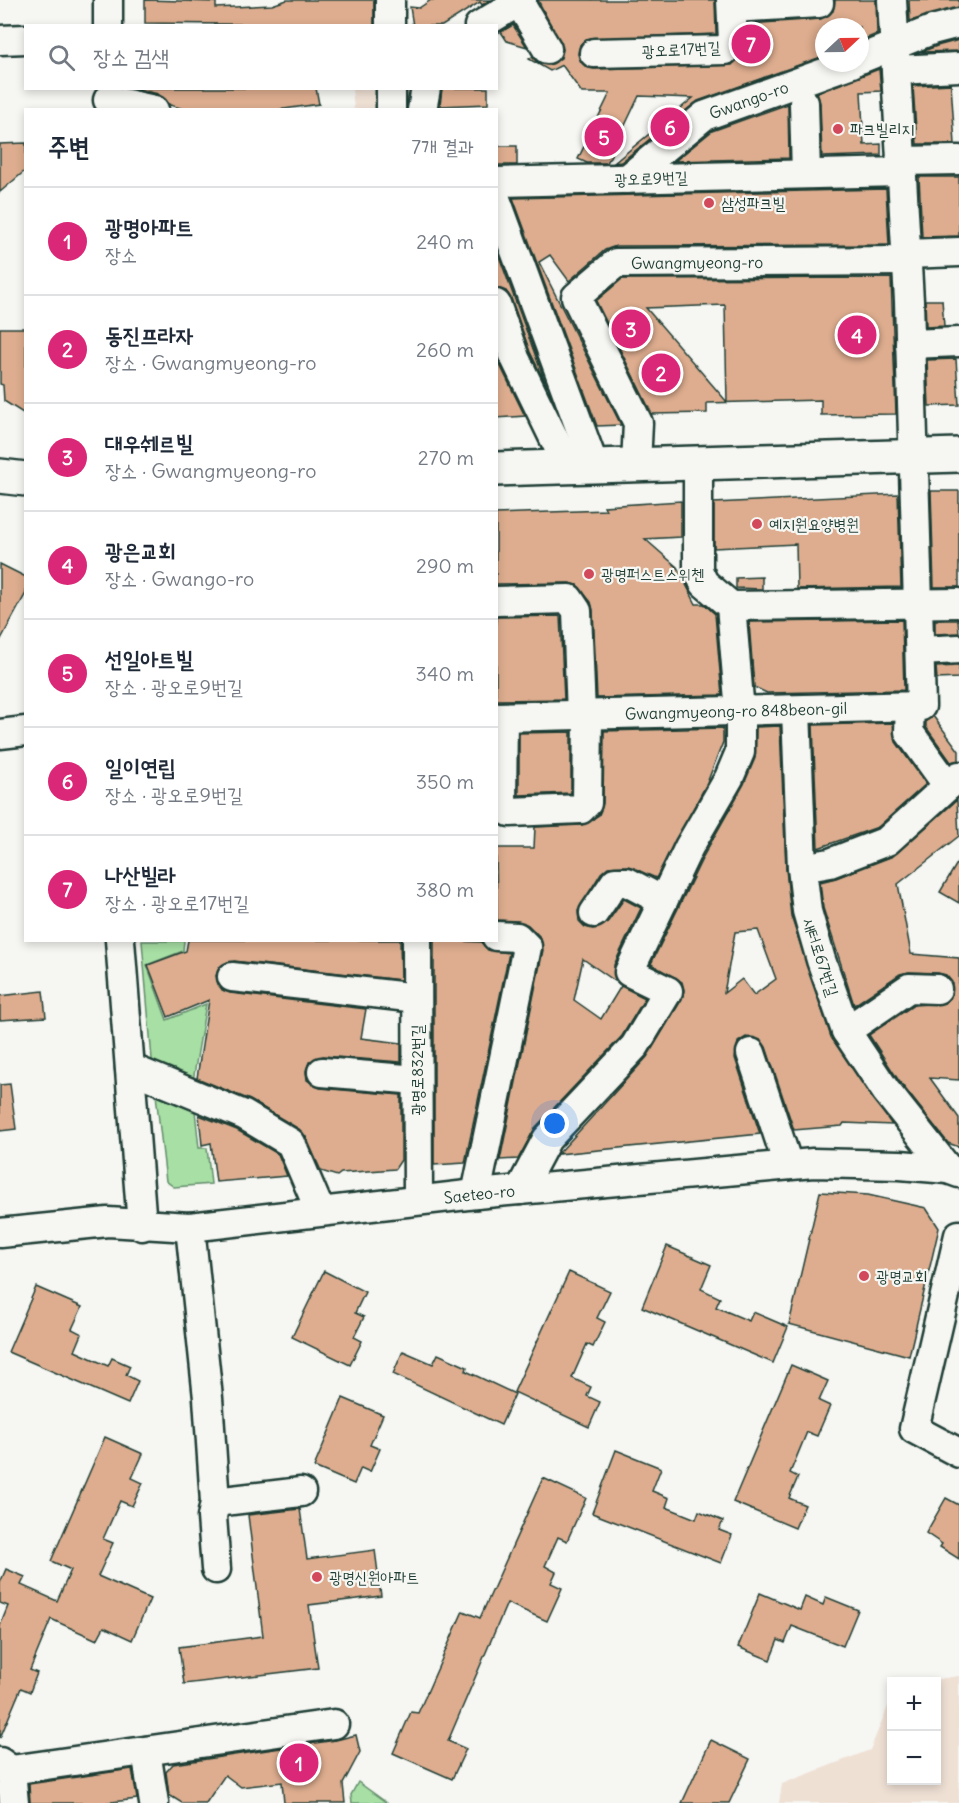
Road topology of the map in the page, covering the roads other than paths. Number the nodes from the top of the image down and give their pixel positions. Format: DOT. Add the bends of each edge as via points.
graph roads {
  1 [pos="108,0"];
  2 [pos="390,0"];
  3 [pos="892,0"];
  4 [pos="520,1"];
  5 [pos="819,3"];
  6 [pos="732,4"];
  7 [pos="959,23"];
  8 [pos="108,24"];
  9 [pos="390,24"];
  10 [pos="483,24"];
  11 [pos="24,39"];
  12 [pos="0,40"];
  13 [pos="547,49"];
  14 [pos="594,53"];
  15 [pos="895,57"];
  16 [pos="869,59"];
  17 [pos="959,67"];
  18 [pos="827,72"];
  19 [pos="391,90"];
  20 [pos="426,90"];
  21 [pos="108,99"];
  22 [pos="804,103"];
  23 [pos="146,108"];
  24 [pos="391,108"];
  25 [pos="422,108"];
  26 [pos="959,160"];
  27 [pos="901,167"];
  28 [pos="806,174"];
  29 [pos="627,179"];
  30 [pos="498,183"];
  31 [pos="498,205"];
  32 [pos="959,252"];
  33 [pos="906,257"];
  34 [pos="498,310"];
  35 [pos="959,342"];
  36 [pos="910,344"];
  37 [pos="959,455"];
  38 [pos="913,456"];
  39 [pos="698,463"];
  40 [pos="636,465"];
  41 [pos="581,466"];
  42 [pos="498,469"];
  43 [pos="0,476"];
  44 [pos="24,479"];
  45 [pos="498,601"];
  46 [pos="959,603"];
  47 [pos="919,605"];
  48 [pos="731,606"];
  49 [pos="959,650"];
  50 [pos="921,651"];
  51 [pos="910,706"];
  52 [pos="796,710"];
  53 [pos="740,712"];
  54 [pos="584,715"];
  55 [pos="500,717"];
  56 [pos="24,731"];
  57 [pos="0,734"];
  58 [pos="954,781"];
  59 [pos="802,868"];
  60 [pos="663,901"];
  61 [pos="594,913"];
  62 [pos="498,936"];
  63 [pos="120,942"];
  64 [pos="417,942"];
  65 [pos="232,977"];
  66 [pos="937,989"];
  67 [pos="417,998"];
  68 [pos="846,1031"];
  69 [pos="751,1053"];
  70 [pos="130,1068"];
  71 [pos="322,1072"];
  72 [pos="417,1080"];
  73 [pos="788,1165"];
  74 [pos="954,1171"];
  75 [pos="520,1190"];
  76 [pos="476,1194"];
  77 [pos="418,1200"];
  78 [pos="320,1211"];
  79 [pos="142,1226"];
  80 [pos="190,1227"];
  81 [pos="0,1233"];
  82 [pos="959,1235"];
  83 [pos="959,1454"];
  84 [pos="301,1492"];
  85 [pos="215,1502"];
  86 [pos="216,1569"];
  87 [pos="334,1724"];
  88 [pos="146,1751"];
  89 [pos="6,1766"];
  90 [pos="14,1803"];
  91 [pos="153,1803"];
  1 -- 8 [label="street"];
  2 -- 9 [label="street"];
  3 -- 15 [label="street"];
  4 -- 10 [label="street"];
  4 -- 13 [label="street"];
  5 -- 6 [label="street, 광오로17번길"];
  6 -- 14 [label="street, 광오로17번길" via="733,40 725,50"];
  7 -- 15 [label="street" via="932,30"];
  11 -- 12 [label="street"];
  15 -- 16 [label="street"];
  15 -- 17 [label="street"];
  15 -- 27 [label="street"];
  18 -- 29 [label="street, Gwango-ro" via="704,116"];
  19 -- 24 [label="street"];
  20 -- 25 [label="street"];
  21 -- 23 [label="street"];
  22 -- 28 [label="street"];
  26 -- 27 [label="street"];
  27 -- 28 [label="street, 광오로9번길"];
  27 -- 33 [label="street"];
  28 -- 29 [label="street, 광오로9번길"];
  29 -- 30 [label="street, 광오로9번길"];
  31 -- 41 [label="street"];
  32 -- 33 [label="street"];
  33 -- 36 [label="street"];
  33 -- 40 [label="street, Gwangmyeong-ro" via="616,264 576,297 638,423"];
  34 -- 41 [label="street" via="515,358"];
  35 -- 36 [label="street"];
  36 -- 38 [label="street"];
  37 -- 38 [label="main road"];
  38 -- 39 [label="main road"];
  38 -- 47 [label="street"];
  39 -- 40 [label="main road"];
  39 -- 48 [label="street" via="698,570 704,583"];
  40 -- 41 [label="main road"];
  41 -- 42 [label="main road"];
  43 -- 44 [label="main road"];
  45 -- 54 [label="street" via="569,599 577,611"];
  46 -- 47 [label="street"];
  47 -- 48 [label="street"];
  47 -- 50 [label="street"];
  48 -- 53 [label="street"];
  49 -- 50 [label="street"];
  50 -- 51 [label="street" via="921,706"];
  51 -- 52 [label="street, Gwangmyeong-ro 848beon-gil"];
  51 -- 58 [label="street" via="909,732"];
  52 -- 53 [label="street, Gwangmyeong-ro 848beon-gil"];
  52 -- 59 [label="street, 새터로67번길"];
  53 -- 54 [label="street, Gwangmyeong-ro 848beon-gil"];
  53 -- 60 [label="street" via="740,752"];
  54 -- 55 [label="street, Gwangmyeong-ro 848beon-gil"];
  54 -- 55 [label="street" via="587,802 581,810 510,812 502,804"];
  56 -- 57 [label="street"];
  58 -- 59 [label="street" via="887,841 830,863"];
  59 -- 68 [label="street, 새터로67번길" via="807,911"];
  60 -- 61 [label="street" via="627,882 615,882"];
  60 -- 75 [label="street" via="629,972 668,991 634,1046 547,1139"];
  62 -- 76 [label="street" via="517,937 528,947"];
  63 -- 70 [label="street"];
  64 -- 67 [label="street, 광명로832번길"];
  65 -- 67 [label="street"];
  66 -- 68 [label="street" via="909,988"];
  67 -- 72 [label="street, 광명로832번길"];
  68 -- 74 [label="street, 새터로67번길" via="886,1091"];
  69 -- 73 [label="street"];
  70 -- 78 [label="street" via="244,1115 291,1143"];
  70 -- 79 [label="street"];
  71 -- 72 [label="street"];
  72 -- 77 [label="street, 광명로832번길"];
  73 -- 74 [label="street, Saeteo-ro" via="813,1162"];
  73 -- 75 [label="street, Saeteo-ro"];
  75 -- 76 [label="street, Saeteo-ro"];
  76 -- 77 [label="street, Saeteo-ro"];
  77 -- 78 [label="street, Saeteo-ro"];
  78 -- 80 [label="street, Saeteo-ro"];
  79 -- 80 [label="street, Saeteo-ro"];
  79 -- 81 [label="street, Saeteo-ro" via="108,1222"];
  80 -- 85 [label="street"];
  82 -- 83 [label="street" via="914,1429"];
  84 -- 85 [label="street"];
  85 -- 86 [label="street" via="212,1517"];
  87 -- 88 [label="street"];
  88 -- 89 [label="street"];
  88 -- 91 [label="street"];
  89 -- 90 [label="street"];
}
